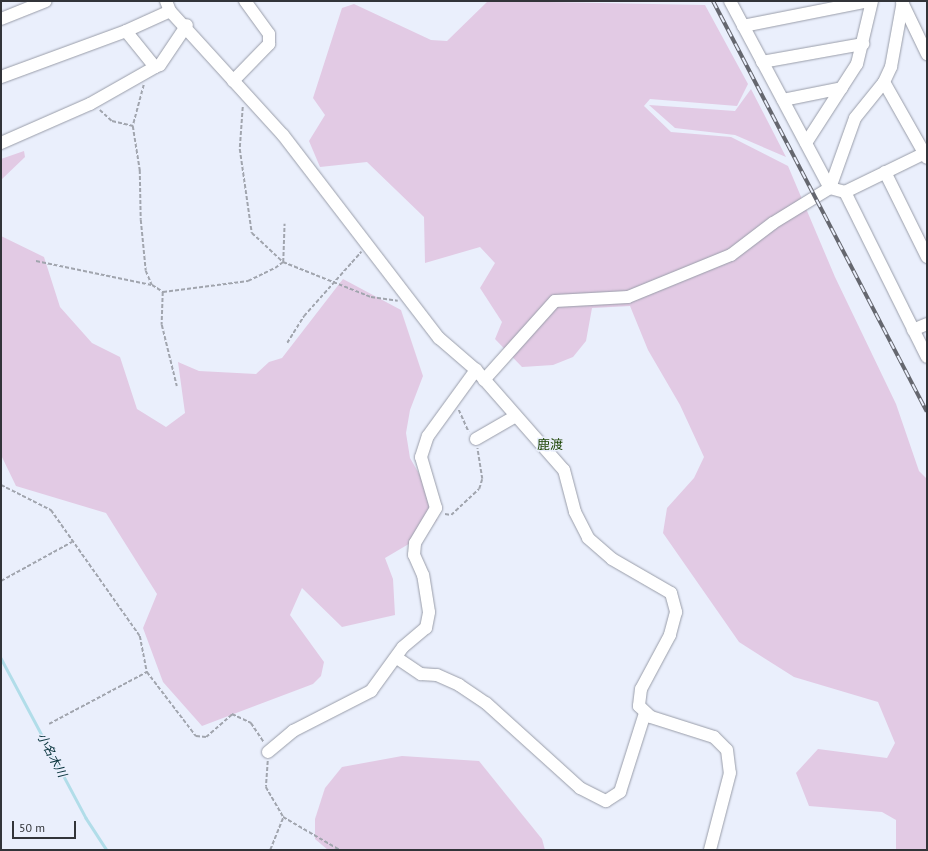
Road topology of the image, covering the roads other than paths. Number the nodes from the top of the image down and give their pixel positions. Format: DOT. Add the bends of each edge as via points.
graph roads {
  1 [pos="46,1"];
  2 [pos="246,1"];
  3 [pos="730,1"];
  4 [pos="870,1"];
  5 [pos="902,2"];
  6 [pos="168,6"];
  7 [pos="1,19"];
  8 [pos="187,25"];
  9 [pos="744,26"];
  10 [pos="126,31"];
  11 [pos="863,44"];
  12 [pos="927,54"];
  13 [pos="762,62"];
  14 [pos="155,67"];
  15 [pos="1,77"];
  16 [pos="233,81"];
  17 [pos="884,82"];
  18 [pos="842,88"];
  19 [pos="783,100"];
  20 [pos="1,143"];
  21 [pos="806,143"];
  22 [pos="926,155"];
  23 [pos="884,172"];
  24 [pos="830,188"];
  25 [pos="845,192"];
  26 [pos="927,257"];
  27 [pos="927,324"];
  28 [pos="913,330"];
  29 [pos="927,357"];
  30 [pos="476,370"];
  31 [pos="484,380"];
  32 [pos="516,416"];
  33 [pos="476,440"];
  34 [pos="397,658"];
  35 [pos="645,713"];
  36 [pos="268,752"];
  37 [pos="710,850"];
  1 -- 7 [label="street"];
  2 -- 16 [label="street" via="269,34 269,44"];
  3 -- 9 [label="street"];
  4 -- 9 [label="street"];
  4 -- 11 [label="street"];
  5 -- 12 [label="street"];
  5 -- 17 [label="street" via="891,67"];
  6 -- 8 [label="street"];
  6 -- 10 [label="street"];
  8 -- 14 [label="street" via="160,65"];
  8 -- 16 [label="street"];
  9 -- 13 [label="street"];
  10 -- 14 [label="street"];
  10 -- 15 [label="street"];
  11 -- 13 [label="street"];
  11 -- 18 [label="street" via="858,64"];
  13 -- 19 [label="street"];
  14 -- 20 [label="street" via="94,102"];
  16 -- 30 [label="street" via="283,135 439,338"];
  17 -- 22 [label="street"];
  17 -- 24 [label="street" via="855,118"];
  18 -- 19 [label="street"];
  18 -- 21 [label="street"];
  19 -- 21 [label="street"];
  21 -- 24 [label="street"];
  22 -- 23 [label="street"];
  23 -- 25 [label="street"];
  23 -- 26 [label="street"];
  24 -- 25 [label="street"];
  24 -- 31 [label="street" via="773,223 731,255 628,297 555,302"];
  25 -- 28 [label="street"];
  27 -- 28 [label="street"];
  28 -- 29 [label="street"];
  30 -- 31 [label="street"];
  30 -- 34 [label="street" via="456,402 432,430 421,457 436,508 415,543 414,555 423,575 429,620 426,628 403,647"];
  31 -- 32 [label="street"];
  32 -- 33 [label="street"];
  32 -- 35 [label="street" via="568,476 575,512 588,538 612,559 671,593 676,612 670,635 641,689 640,706"];
  34 -- 35 [label="street" via="420,674 437,675 459,685 486,703 580,788 606,801 620,792"];
  34 -- 36 [label="street" via="371,691 293,731"];
  35 -- 37 [label="street" via="714,736 727,750 730,773"];
}
